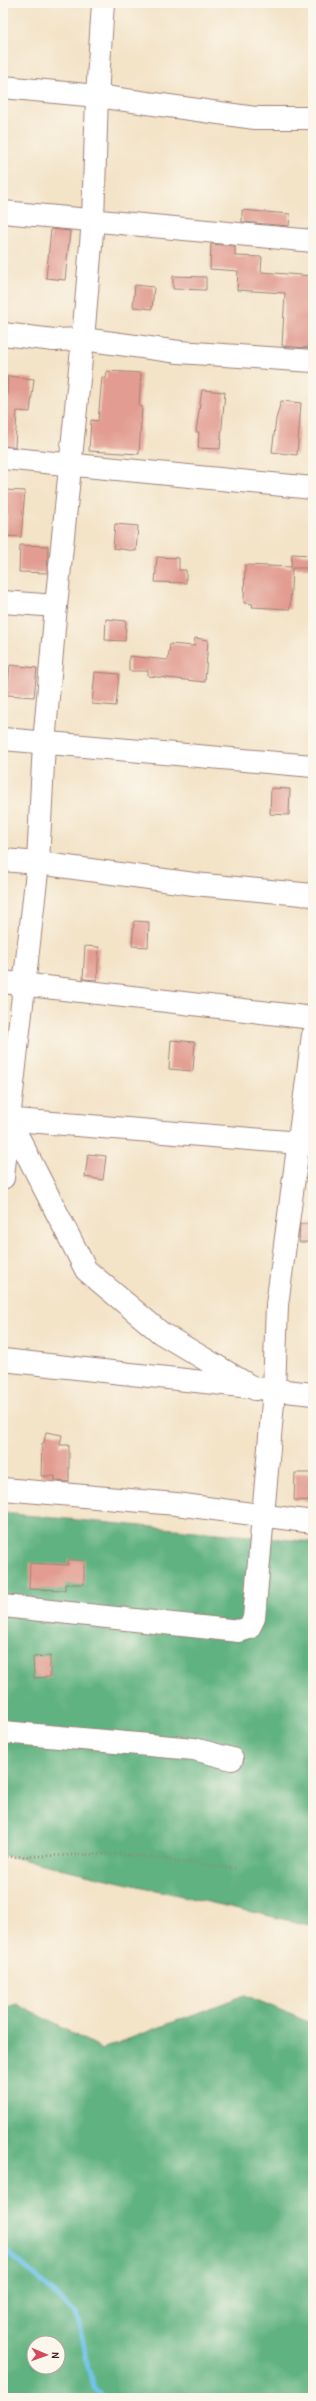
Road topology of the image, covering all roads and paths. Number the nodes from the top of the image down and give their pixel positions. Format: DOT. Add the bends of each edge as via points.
graph roads {
  1 [pos="103,3"];
  2 [pos="3,87"];
  3 [pos="97,96"];
  4 [pos="313,118"];
  5 [pos="3,212"];
  6 [pos="93,220"];
  7 [pos="313,241"];
  8 [pos="3,334"];
  9 [pos="83,339"];
  10 [pos="313,361"];
  11 [pos="3,458"];
  12 [pos="70,465"];
  13 [pos="313,488"];
  14 [pos="3,602"];
  15 [pos="56,606"];
  16 [pos="3,739"];
  17 [pos="44,743"];
  18 [pos="313,766"];
  19 [pos="3,860"];
  20 [pos="38,863"];
  21 [pos="313,895"];
  22 [pos="13,983"];
  23 [pos="313,1018"];
  24 [pos="313,1035"];
  25 [pos="6,1119"];
  26 [pos="305,1144"];
  27 [pos="3,1178"];
  28 [pos="3,1360"];
  29 [pos="265,1390"];
  30 [pos="313,1394"];
  31 [pos="3,1488"];
  32 [pos="264,1516"];
  33 [pos="313,1522"];
  34 [pos="3,1606"];
  35 [pos="3,1732"];
  36 [pos="232,1759"];
  37 [pos="3,1857"];
  38 [pos="238,1869"];
  1 -- 3 [label="street"];
  2 -- 3 [label="street"];
  3 -- 4 [label="street" via="255,118"];
  3 -- 6 [label="street"];
  5 -- 6 [label="street"];
  6 -- 7 [label="street"];
  6 -- 9 [label="street"];
  8 -- 9 [label="street" via="54,340"];
  9 -- 10 [label="street" via="179,352"];
  9 -- 12 [label="street"];
  11 -- 12 [label="street"];
  12 -- 13 [label="street"];
  12 -- 15 [label="street"];
  14 -- 15 [label="street"];
  15 -- 17 [label="street"];
  16 -- 17 [label="street"];
  17 -- 18 [label="street"];
  17 -- 20 [label="street"];
  19 -- 20 [label="street"];
  20 -- 21 [label="street" via="194,884"];
  20 -- 22 [label="street"];
  22 -- 23 [label="street"];
  22 -- 25 [label="street"];
  24 -- 26 [label="street"];
  25 -- 26 [label="street"];
  25 -- 27 [label="street"];
  25 -- 29 [label="street" via="86,1270 161,1333"];
  26 -- 29 [label="street"];
  28 -- 29 [label="street"];
  29 -- 30 [label="street"];
  29 -- 32 [label="street"];
  31 -- 32 [label="street" via="176,1504"];
  32 -- 33 [label="street"];
  32 -- 34 [label="street" via="254,1618 244,1630"];
  35 -- 36 [label="street" via="194,1749"];
  37 -- 38 [label="path" via="109,1854"];
}
